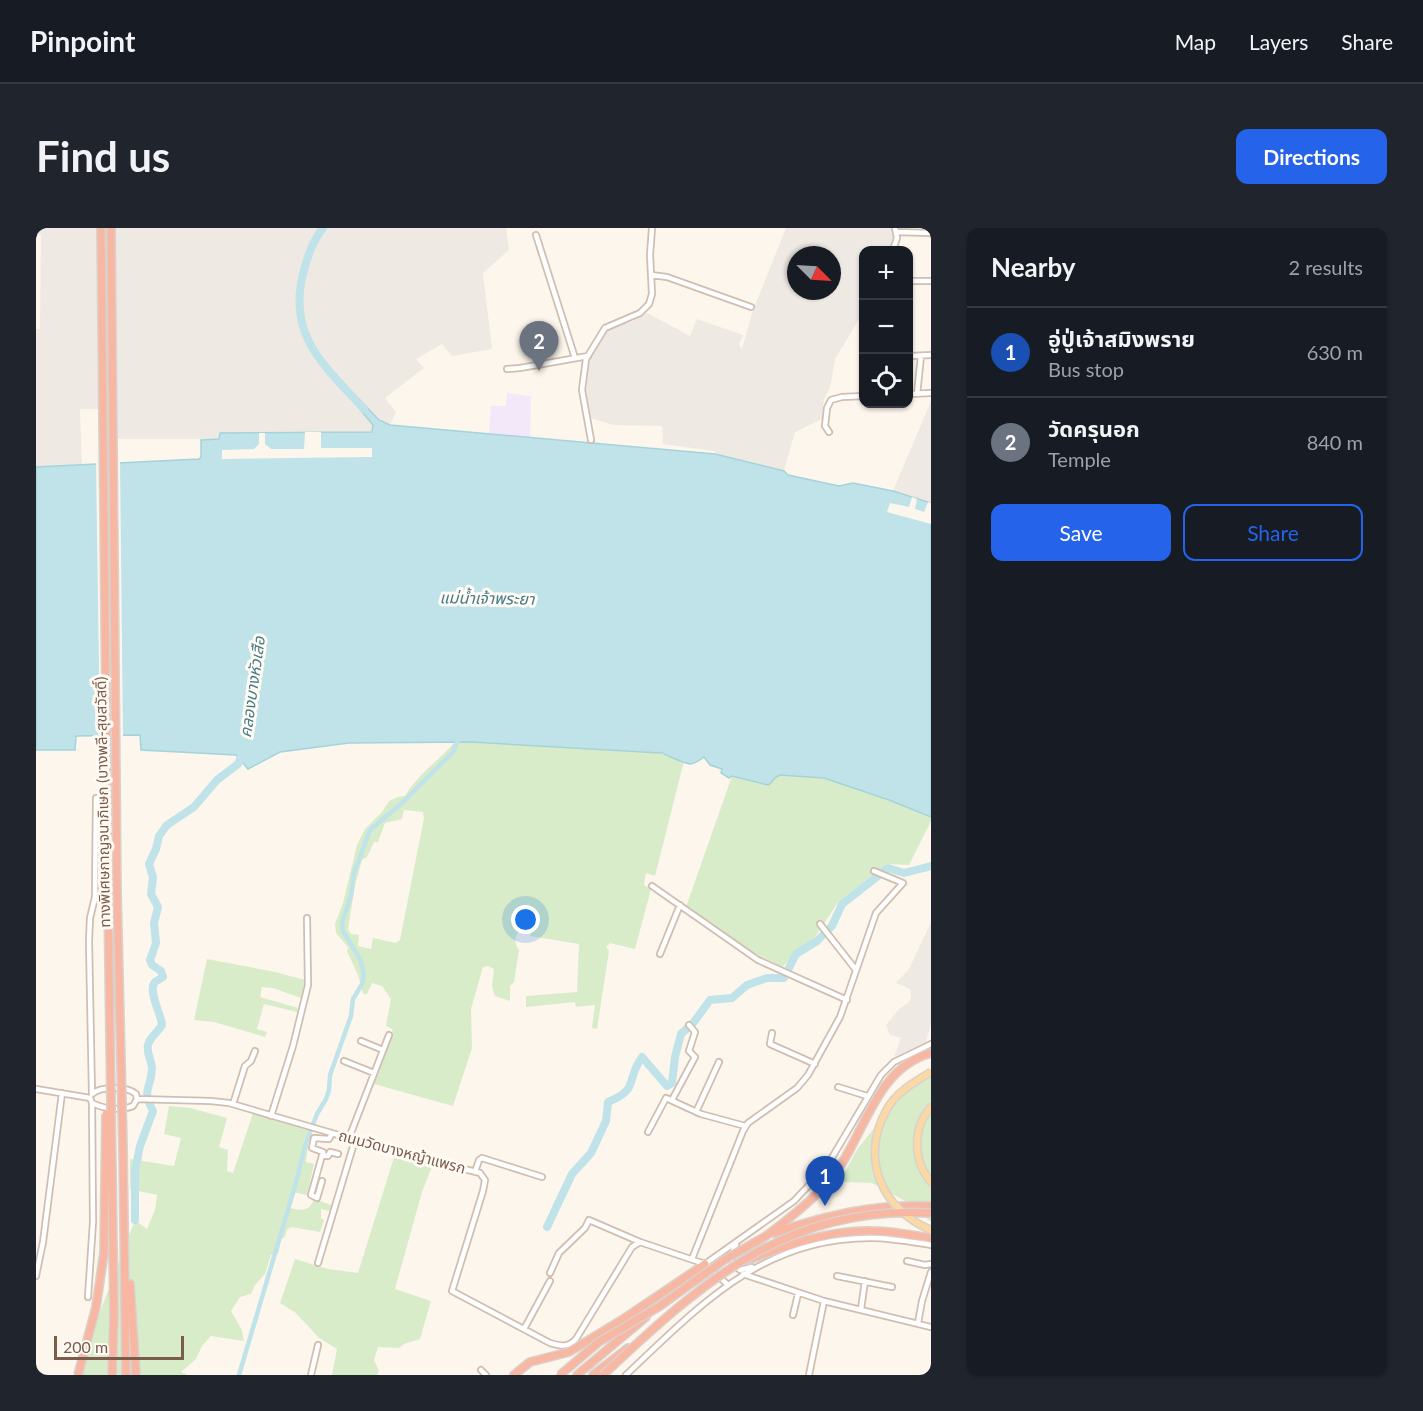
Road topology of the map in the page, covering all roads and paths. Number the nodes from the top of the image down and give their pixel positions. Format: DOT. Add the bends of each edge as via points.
graph roads {
  1 [pos="101,228"];
  2 [pos="111,228"];
  3 [pos="652,228"];
  4 [pos="896,230"];
  5 [pos="931,233"];
  6 [pos="536,235"];
  7 [pos="894,246"];
  8 [pos="651,275"];
  9 [pos="913,281"];
  10 [pos="931,281"];
  11 [pos="752,307"];
  12 [pos="588,356"];
  13 [pos="913,356"];
  14 [pos="921,356"];
  15 [pos="931,356"];
  16 [pos="575,358"];
  17 [pos="507,369"];
  18 [pos="931,393"];
  19 [pos="916,394"];
  20 [pos="859,396"];
  21 [pos="829,432"];
  22 [pos="591,440"];
  23 [pos="96,798"];
  24 [pos="874,871"];
  25 [pos="652,886"];
  26 [pos="680,905"];
  27 [pos="307,918"];
  28 [pos="821,925"];
  29 [pos="660,954"];
  30 [pos="856,970"];
  31 [pos="847,1000"];
  32 [pos="691,1028"];
  33 [pos="772,1033"];
  34 [pos="389,1035"];
  35 [pos="110,1039"];
  36 [pos="361,1041"];
  37 [pos="931,1044"];
  38 [pos="383,1050"];
  39 [pos="255,1051"];
  40 [pos="931,1053"];
  41 [pos="344,1061"];
  42 [pos="719,1062"];
  43 [pos="815,1064"];
  44 [pos="931,1072"];
  45 [pos="374,1073"];
  46 [pos="838,1087"];
  47 [pos="36,1089"];
  48 [pos="62,1093"];
  49 [pos="867,1096"];
  50 [pos="92,1098"];
  51 [pos="137,1099"];
  52 [pos="672,1100"];
  53 [pos="233,1104"];
  54 [pos="931,1107"];
  55 [pos="696,1112"];
  56 [pos="272,1116"];
  57 [pos="745,1126"];
  58 [pos="648,1132"];
  59 [pos="332,1133"];
  60 [pos="349,1138"];
  61 [pos="355,1140"];
  62 [pos="338,1154"];
  63 [pos="322,1155"];
  64 [pos="475,1172"];
  65 [pos="542,1177"];
  66 [pos="322,1181"];
  67 [pos="931,1182"];
  68 [pos="931,1206"];
  69 [pos="931,1213"];
  70 [pos="931,1230"];
  71 [pos="766,1236"];
  72 [pos="931,1238"];
  73 [pos="640,1242"];
  74 [pos="738,1242"];
  75 [pos="125,1243"];
  76 [pos="931,1245"];
  77 [pos="692,1259"];
  78 [pos="906,1261"];
  79 [pos="318,1263"];
  80 [pos="705,1264"];
  81 [pos="737,1264"];
  82 [pos="761,1264"];
  83 [pos="931,1264"];
  84 [pos="931,1272"];
  85 [pos="549,1273"];
  86 [pos="743,1274"];
  87 [pos="36,1276"];
  88 [pos="837,1276"];
  89 [pos="550,1281"];
  90 [pos="865,1281"];
  91 [pos="727,1284"];
  92 [pos="892,1287"];
  93 [pos="798,1294"];
  94 [pos="88,1297"];
  95 [pos="824,1301"];
  96 [pos="660,1306"];
  97 [pos="861,1309"];
  98 [pos="794,1315"];
  99 [pos="918,1323"];
  100 [pos="930,1326"];
  101 [pos="524,1329"];
  102 [pos="635,1343"];
  103 [pos="318,1345"];
  104 [pos="481,1370"];
  105 [pos="78,1375"];
  106 [pos="112,1375"];
  107 [pos="126,1375"];
  108 [pos="136,1375"];
  109 [pos="311,1375"];
  110 [pos="486,1375"];
  111 [pos="514,1375"];
  112 [pos="560,1375"];
  113 [pos="577,1375"];
  114 [pos="593,1375"];
  115 [pos="603,1375"];
  116 [pos="626,1375"];
  117 [pos="808,1375"];
  1 -- 35 [label="highway, ทางพิเศษกาญจนาภิเษก (บางพลี-สุขสวัสดิ์), bridge"];
  2 -- 75 [label="highway, ทางพิเศษกาญจนาภิเษก (บางพลี-สุขสวัสดิ์), bridge" via="117,892"];
  3 -- 8 [label="street"];
  4 -- 5 [label="street"];
  4 -- 7 [label="street"];
  6 -- 16 [label="street"];
  8 -- 11 [label="street"];
  8 -- 12 [label="street" via="648,306 605,328"];
  9 -- 10 [label="street"];
  12 -- 16 [label="street"];
  12 -- 22 [label="street" via="582,390"];
  13 -- 14 [label="street"];
  14 -- 15 [label="street"];
  14 -- 19 [label="street"];
  16 -- 17 [label="street"];
  18 -- 19 [label="street"];
  20 -- 21 [label="street" via="831,400 825,426"];
  23 -- 50 [label="street" via="96,897 89,941"];
  24 -- 30 [label="street" via="903,883 876,913"];
  25 -- 26 [label="street"];
  26 -- 29 [label="street"];
  26 -- 31 [label="street" via="758,960"];
  27 -- 56 [label="street" via="308,985"];
  28 -- 30 [label="street"];
  30 -- 31 [label="street"];
  31 -- 43 [label="street"];
  32 -- 52 [label="street" via="694,1035 688,1050 694,1058"];
  33 -- 43 [label="street" via="770,1044"];
  34 -- 38 [label="street"];
  35 -- 105 [label="highway, bridge" via="104,1253 96,1307"];
  35 -- 106 [label="highway, ทางพิเศษกาญจนาภิเษก (บางพลี-สุขสวัสดิ์), bridge"];
  36 -- 38 [label="street"];
  37 -- 49 [label="street" via="894,1062"];
  38 -- 45 [label="street"];
  39 -- 53 [label="street" via="245,1066"];
  40 -- 71 [label="highway" via="901,1069 880,1092 832,1177"];
  41 -- 45 [label="street"];
  42 -- 55 [label="street"];
  43 -- 57 [label="street" via="802,1083"];
  44 -- 70 [label="main road, bridge" via="898,1095 886,1111 875,1140 875,1168 895,1206 918,1225"];
  45 -- 60 [label="street"];
  46 -- 49 [label="street"];
  47 -- 48 [label="street, ถนนวัดบางหญ้าแพรก"];
  48 -- 50 [label="street, ถนนวัดบางหญ้าแพรก"];
  48 -- 87 [label="street"];
  49 -- 74 [label="street" via="843,1141 811,1185 775,1217"];
  50 -- 51 [label="street, ถนนวัดบางหญ้าแพรก" via="103,1107 124,1109 133,1106"];
  50 -- 51 [label="street, ถนนวัดบางหญ้าแพรก" via="95,1090 101,1089 128,1090"];
  50 -- 94 [label="street" via="93,1222"];
  51 -- 53 [label="street, ถนนวัดบางหญ้าแพรก"];
  52 -- 55 [label="street"];
  52 -- 58 [label="street" via="664,1100"];
  53 -- 56 [label="street, ถนนวัดบางหญ้าแพรก"];
  54 -- 67 [label="main road" via="920,1128 917,1155"];
  55 -- 57 [label="street"];
  56 -- 59 [label="street, ถนนวัดบางหญ้าแพรก"];
  57 -- 77 [label="street"];
  59 -- 60 [label="street, ถนนวัดบางหญ้าแพรก"];
  59 -- 63 [label="street" via="329,1138 314,1138 312,1148 323,1152"];
  60 -- 61 [label="street, ถนนวัดบางหญ้าแพรก"];
  61 -- 64 [label="street, ถนนวัดบางหญ้าแพรก"];
  61 -- 79 [label="street"];
  62 -- 63 [label="street"];
  63 -- 66 [label="street" via="311,1195 317,1198"];
  64 -- 65 [label="street" via="480,1158"];
  64 -- 101 [label="street, ถนนวัดบางหญ้าแพรก" via="485,1180 483,1191 452,1291"];
  68 -- 71 [label="highway, bridge" via="849,1211"];
  69 -- 81 [label="highway, bridge" via="886,1212 831,1221 782,1239"];
  71 -- 96 [label="highway, bridge" via="724,1260"];
  72 -- 81 [label="highway, bridge" via="869,1231 839,1233"];
  73 -- 77 [label="street"];
  73 -- 85 [label="street" via="589,1220 559,1253"];
  73 -- 101 [label="street, ถนนวัดบางหญ้าแพรก" via="632,1247 572,1343 563,1347"];
  74 -- 80 [label="street"];
  74 -- 82 [label="street" via="731,1254 736,1267 745,1269"];
  75 -- 107 [label="highway, ทางพิเศษกาญจนาภิเษก (บางพลี-สุขสวัสดิ์)"];
  75 -- 108 [label="highway"];
  76 -- 82 [label="street" via="873,1238 825,1241"];
  77 -- 80 [label="street"];
  78 -- 83 [label="street"];
  80 -- 91 [label="street"];
  80 -- 111 [label="highway" via="575,1348 530,1362"];
  81 -- 102 [label="highway, bridge"];
  82 -- 86 [label="street"];
  84 -- 99 [label="street"];
  86 -- 91 [label="street"];
  86 -- 93 [label="street"];
  88 -- 90 [label="street"];
  89 -- 101 [label="street"];
  90 -- 92 [label="street"];
  90 -- 97 [label="street"];
  91 -- 116 [label="street"];
  93 -- 95 [label="street"];
  93 -- 98 [label="street"];
  95 -- 97 [label="street"];
  95 -- 117 [label="street"];
  96 -- 112 [label="highway, bridge" via="599,1342"];
  96 -- 113 [label="highway, bridge"];
  97 -- 99 [label="street"];
  99 -- 100 [label="street"];
  102 -- 114 [label="highway, bridge"];
  102 -- 115 [label="highway, bridge"];
  103 -- 109 [label="street"];
  104 -- 110 [label="street"];
}
